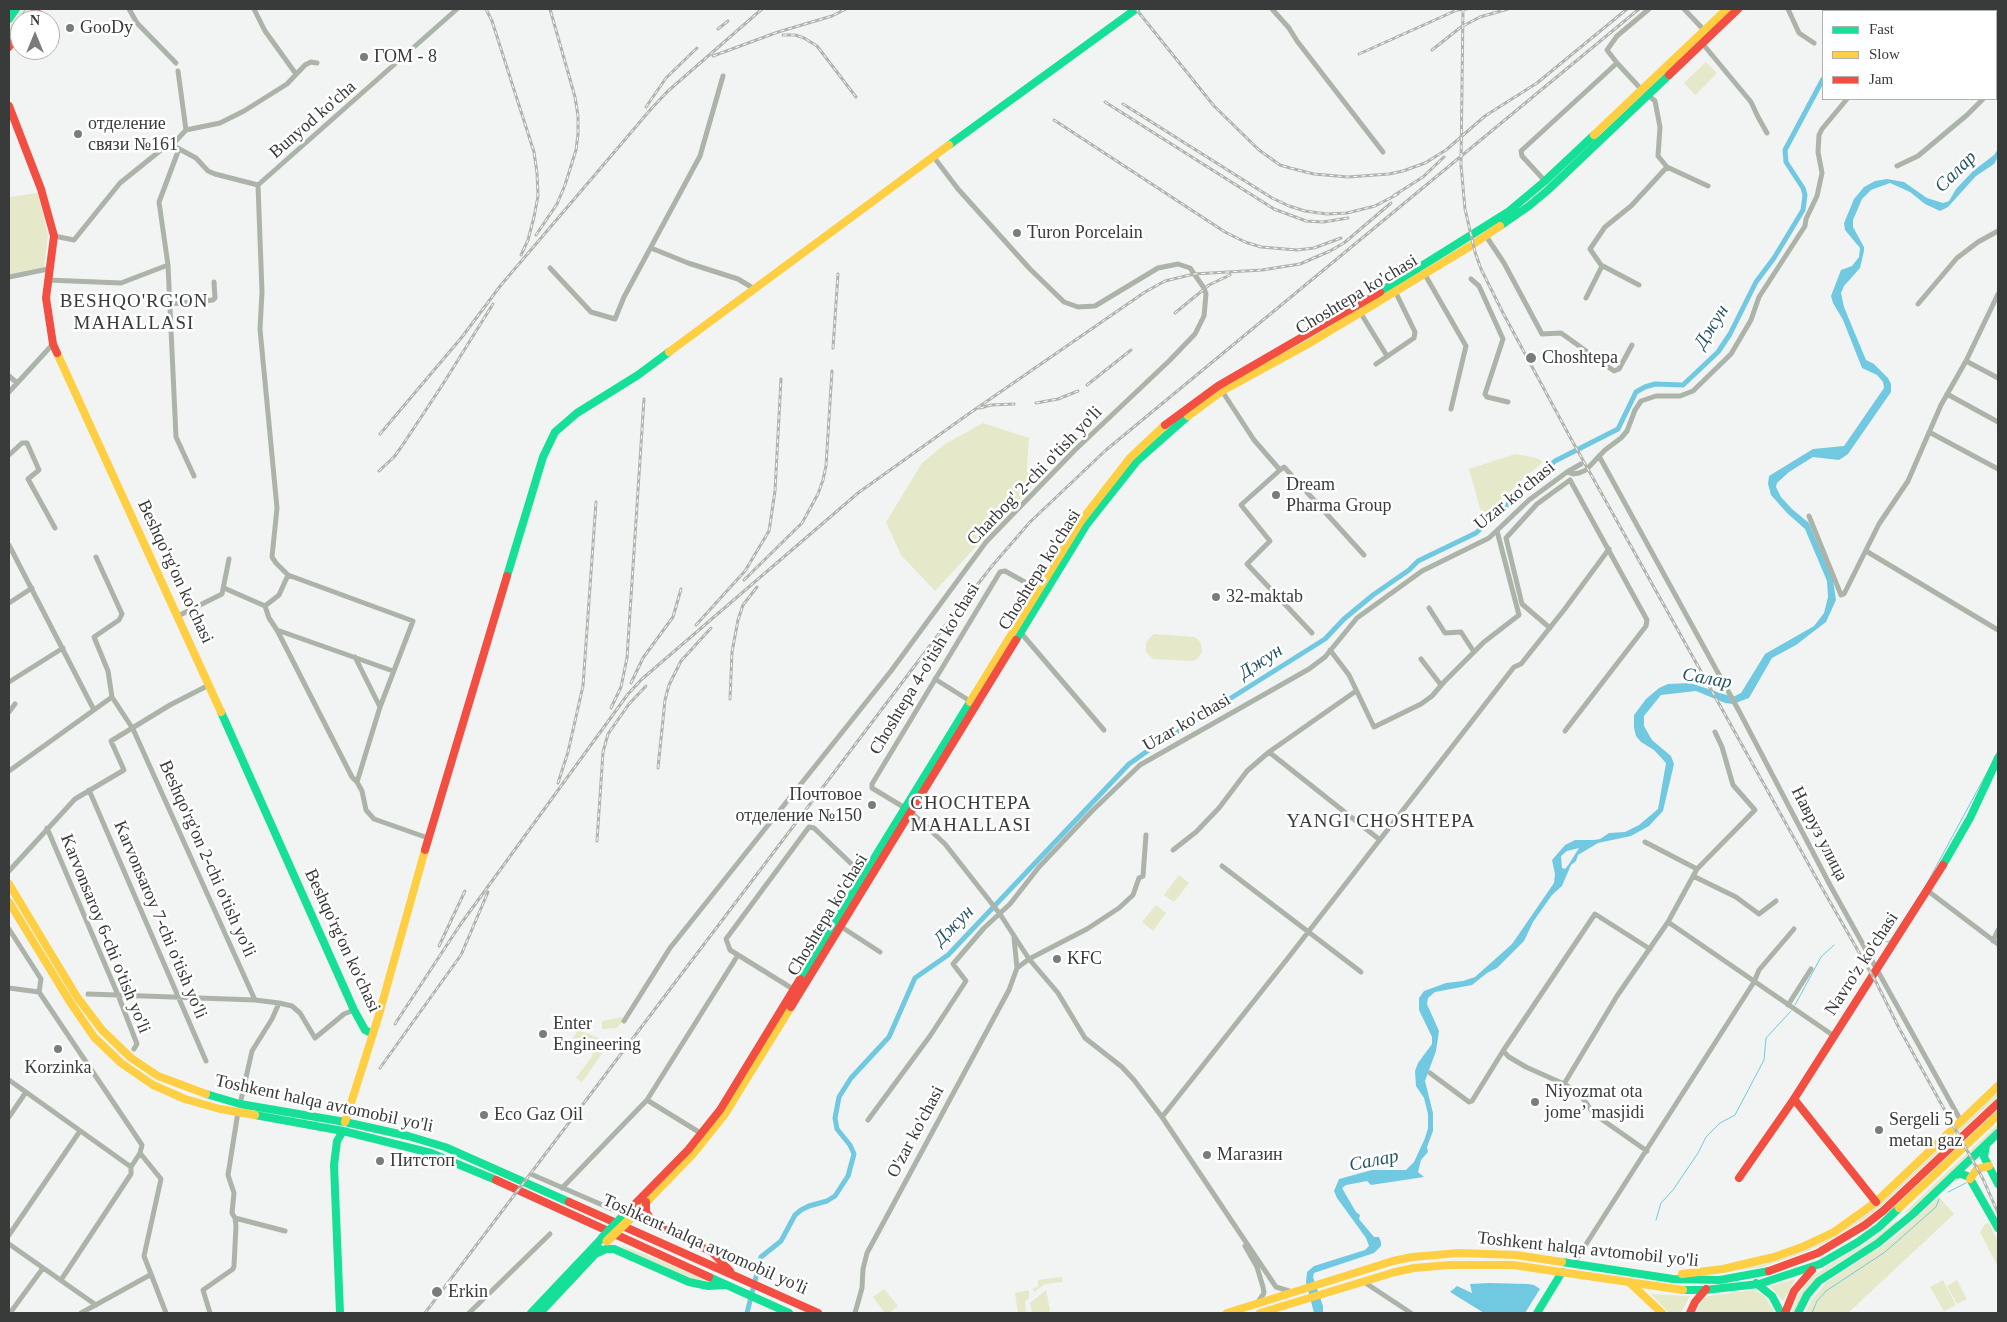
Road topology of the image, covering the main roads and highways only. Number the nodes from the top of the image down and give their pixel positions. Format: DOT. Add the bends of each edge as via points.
graph roads {
  1 [pos="16,9"];
  2 [pos="1136,9"];
  3 [pos="1727,9"];
  4 [pos="1738,9"];
  5 [pos="9,18"];
  6 [pos="1645,92"];
  7 [pos="9,106"];
  8 [pos="1105,494"];
  9 [pos="946,747"];
  10 [pos="1998,758"];
  11 [pos="908,810"];
  12 [pos="9,884"];
  13 [pos="9,902"];
  14 [pos="35,937"];
  15 [pos="373,1034"];
  16 [pos="769,1036"];
  17 [pos="1997,1088"];
  18 [pos="1794,1098"];
  19 [pos="1998,1103"];
  20 [pos="239,1108"];
  21 [pos="1998,1115"];
  22 [pos="345,1122"];
  23 [pos="343,1131"];
  24 [pos="1998,1133"];
  25 [pos="1989,1141"];
  26 [pos="1989,1166"];
  27 [pos="1954,1175"];
  28 [pos="1739,1178"];
  29 [pos="1970,1179"];
  30 [pos="1998,1184"];
  31 [pos="646,1202"];
  32 [pos="1876,1202"];
  33 [pos="630,1214"];
  34 [pos="1913,1214"];
  35 [pos="1889,1218"];
  36 [pos="654,1224"];
  37 [pos="1998,1228"];
  38 [pos="605,1240"];
  39 [pos="595,1254"];
  40 [pos="1393,1261"];
  41 [pos="1820,1264"];
  42 [pos="1395,1272"];
  43 [pos="1562,1272"];
  44 [pos="732,1274"];
  45 [pos="1643,1275"];
  46 [pos="1744,1277"];
  47 [pos="1720,1280"];
  48 [pos="727,1284"];
  49 [pos="1631,1284"];
  50 [pos="1758,1284"];
  51 [pos="1329,1286"];
  52 [pos="1705,1290"];
  53 [pos="1297,1297"];
  54 [pos="340,1313"];
  55 [pos="531,1313"];
  56 [pos="540,1313"];
  57 [pos="789,1313"];
  58 [pos="818,1313"];
  59 [pos="1227,1313"];
  60 [pos="1260,1313"];
  61 [pos="1538,1313"];
  62 [pos="1662,1313"];
  63 [pos="1690,1313"];
  64 [pos="1783,1313"];
  65 [pos="1798,1313"];
  1 -- 5 [label="main road"];
  2 -- 15 [label="main road" via="638,375 561,424 555,432 537,475"];
  3 -- 6 [label="main road, Choshtepa ko'chasi"];
  4 -- 6 [label="main road, Choshtepa ko'chasi"];
  6 -- 8 [label="main road, Choshtepa ko'chasi" via="1548,190 1513,217 1308,344 1222,391 1158,442"];
  6 -- 8 [label="main road, Choshtepa ko'chasi" via="1495,222 1218,386 1172,419 1130,458"];
  7 -- 15 [label="main road, Beshqo'rg'on ko'chasi" via="54,236 47,280 47,311 53,344 354,1010 365,1030"];
  8 -- 9 [label="main road, Choshtepa ko'chasi" via="1021,633"];
  8 -- 9 [label="main road, Choshtepa ko'chasi" via="1081,521 970,701"];
  9 -- 11 [label="main road, Choshtepa ko'chasi"];
  10 -- 18 [label="main road, Navro'z ko'chasi" via="1970,818 1928,891"];
  11 -- 16 [label="main road, Choshtepa ko'chasi" via="840,926"];
  11 -- 16 [label="main road, Choshtepa ko'chasi" via="863,875 793,989"];
  12 -- 14 [label="main road, Toshkent halqa avtomobil yo'li"];
  13 -- 14 [label="main road, Toshkent halqa avtomobil yo'li"];
  14 -- 20 [label="main road, Toshkent halqa avtomobil yo'li" via="102,1030 131,1058 158,1076"];
  14 -- 20 [label="main road, Toshkent halqa avtomobil yo'li" via="52,972 94,1037 108,1051 138,1076 185,1099 220,1109"];
  15 -- 22 [label="main road"];
  16 -- 31 [label="main road, Choshtepa ko'chasi" via="742,1088 717,1125"];
  16 -- 33 [label="main road, Choshtepa ko'chasi" via="702,1134"];
  17 -- 32 [label="main road"];
  18 -- 28 [label="main road, Navro'z ko'chasi"];
  18 -- 32 [label="main road"];
  19 -- 46 [label="main road, Toshkent halqa avtomobil yo'li" via="1883,1212 1865,1225 1805,1259"];
  20 -- 22 [label="main road, Toshkent halqa avtomobil yo'li"];
  20 -- 23 [label="main road, Toshkent halqa avtomobil yo'li"];
  21 -- 35 [label="main road"];
  22 -- 23 [label="main road"];
  22 -- 44 [label="main road, Toshkent halqa avtomobil yo'li" via="452,1150"];
  23 -- 48 [label="main road, Toshkent halqa avtomobil yo'li" via="445,1158"];
  23 -- 54 [label="main road" via="337,1141 334,1165"];
  24 -- 25 [label="main road"];
  25 -- 26 [label="main road" via="1983,1153"];
  25 -- 27 [label="main road"];
  26 -- 29 [label="main road" via="1977,1169"];
  26 -- 30 [label="main road"];
  27 -- 29 [label="main road" via="1964,1174"];
  27 -- 34 [label="main road"];
  29 -- 37 [label="main road"];
  31 -- 33 [label="main road, Choshtepa ko'chasi"];
  31 -- 36 [label="main road" via="646,1212"];
  32 -- 45 [label="main road" via="1834,1232 1774,1257 1702,1272"];
  33 -- 36 [label="main road"];
  33 -- 38 [label="main road, Choshtepa ko'chasi, bridge"];
  34 -- 35 [label="main road"];
  34 -- 65 [label="main road" via="1878,1243 1822,1279 1807,1295"];
  35 -- 41 [label="main road" via="1858,1242"];
  36 -- 44 [label="main road" via="712,1252"];
  38 -- 39 [label="main road, Choshtepa ko'chasi"];
  38 -- 55 [label="main road, Choshtepa ko'chasi"];
  39 -- 48 [label="main road" via="614,1249 689,1282 708,1286"];
  39 -- 56 [label="main road, Choshtepa ko'chasi"];
  40 -- 42 [label="main road"];
  40 -- 45 [label="main road, Toshkent halqa avtomobil yo'li" via="1482,1253 1516,1255"];
  40 -- 51 [label="main road, Toshkent halqa avtomobil yo'li"];
  41 -- 50 [label="main road, Toshkent halqa avtomobil yo'li"];
  41 -- 64 [label="main road" via="1796,1288"];
  42 -- 43 [label="main road, Toshkent halqa avtomobil yo'li" via="1481,1264"];
  42 -- 51 [label="main road, Toshkent halqa avtomobil yo'li"];
  43 -- 49 [label="main road, Toshkent halqa avtomobil yo'li"];
  43 -- 61 [label="main road"];
  44 -- 58 [label="main road, Toshkent halqa avtomobil yo'li"];
  45 -- 47 [label="main road, Toshkent halqa avtomobil yo'li"];
  46 -- 47 [label="main road, Toshkent halqa avtomobil yo'li"];
  46 -- 50 [label="main road"];
  47 -- 52 [label="main road"];
  48 -- 57 [label="main road, Toshkent halqa avtomobil yo'li"];
  49 -- 52 [label="main road, Toshkent halqa avtomobil yo'li"];
  49 -- 62 [label="main road"];
  50 -- 52 [label="main road, Toshkent halqa avtomobil yo'li"];
  50 -- 64 [label="main road" via="1772,1296"];
  51 -- 53 [label="main road, Toshkent halqa avtomobil yo'li"];
  52 -- 63 [label="main road"];
  53 -- 59 [label="main road, Toshkent halqa avtomobil yo'li"];
  53 -- 60 [label="main road, Toshkent halqa avtomobil yo'li"];
}
